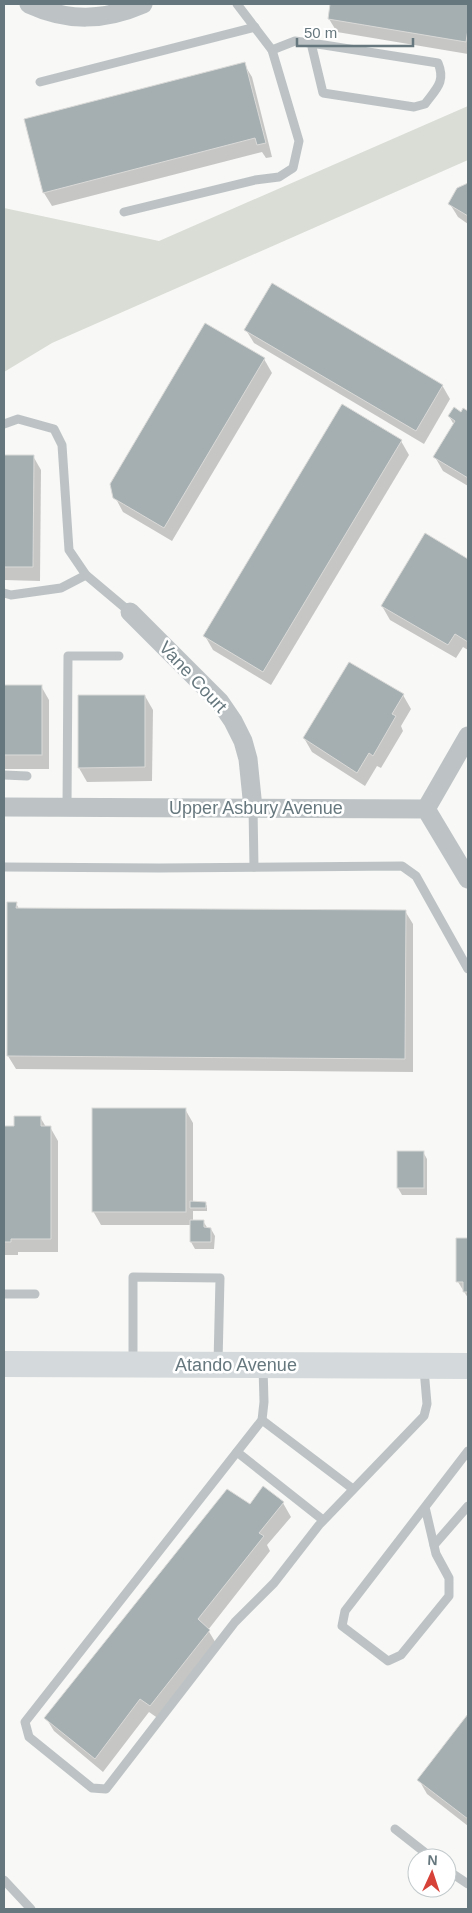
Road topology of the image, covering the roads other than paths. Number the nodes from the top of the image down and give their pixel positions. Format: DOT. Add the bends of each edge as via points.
graph roads {
  1 [pos="29,4"];
  2 [pos="143,4"];
  3 [pos="237,4"];
  4 [pos="254,27"];
  5 [pos="311,44"];
  6 [pos="272,50"];
  7 [pos="40,82"];
  8 [pos="124,212"];
  9 [pos="4,424"];
  10 [pos="86,575"];
  11 [pos="4,593"];
  12 [pos="130,612"];
  13 [pos="119,656"];
  14 [pos="468,736"];
  15 [pos="463,756"];
  16 [pos="4,775"];
  17 [pos="27,776"];
  18 [pos="4,807"];
  19 [pos="67,808"];
  20 [pos="253,808"];
  21 [pos="426,809"];
  22 [pos="4,867"];
  23 [pos="254,867"];
  24 [pos="468,878"];
  25 [pos="468,969"];
  26 [pos="4,1294"];
  27 [pos="35,1294"];
  28 [pos="4,1364"];
  29 [pos="133,1365"];
  30 [pos="218,1365"];
  31 [pos="263,1366"];
  32 [pos="424,1366"];
  33 [pos="468,1366"];
  34 [pos="262,1420"];
  35 [pos="468,1451"];
  36 [pos="237,1452"];
  37 [pos="353,1489"];
  38 [pos="425,1506"];
  39 [pos="468,1506"];
  40 [pos="323,1520"];
  41 [pos="434,1545"];
  42 [pos="395,1829"];
  43 [pos="419,1848"];
  44 [pos="457,1877"];
  45 [pos="4,1880"];
  46 [pos="468,1884"];
  47 [pos="31,1909"];
  1 -- 2 [label="street" via="62,16 86,18 112,15"];
  3 -- 4 [label="lane"];
  4 -- 6 [label="lane"];
  4 -- 7 [label="lane"];
  5 -- 5 [label="lane" via="438,63 442,81 425,104 414,107 323,93"];
  5 -- 6 [label="lane" via="294,41"];
  6 -- 8 [label="lane" via="299,141 293,168 279,176"];
  9 -- 10 [label="lane" via="18,419 54,429 62,445 69,550"];
  10 -- 11 [label="lane" via="60,588 11,595"];
  10 -- 12 [label="lane"];
  12 -- 20 [label="street, Vane Court" via="220,702 233,721 248,759"];
  13 -- 19 [label="lane" via="68,656"];
  14 -- 15 [label="street"];
  15 -- 21 [label="street"];
  16 -- 17 [label="lane"];
  18 -- 19 [label="street, Upper Asbury Avenue"];
  19 -- 20 [label="street, Upper Asbury Avenue"];
  20 -- 21 [label="street, Upper Asbury Avenue"];
  20 -- 23 [label="lane"];
  21 -- 24 [label="street"];
  22 -- 23 [label="lane"];
  23 -- 25 [label="lane" via="402,866 416,876"];
  26 -- 27 [label="lane"];
  28 -- 29 [label="main road, Atando Avenue"];
  29 -- 30 [label="main road, Atando Avenue"];
  29 -- 30 [label="lane" via="133,1277 220,1278"];
  30 -- 31 [label="main road, Atando Avenue"];
  31 -- 32 [label="main road, Atando Avenue"];
  31 -- 34 [label="lane"];
  32 -- 33 [label="main road, Atando Avenue"];
  32 -- 37 [label="lane" via="427,1404 424,1416"];
  34 -- 36 [label="lane"];
  34 -- 37 [label="lane"];
  35 -- 38 [label="lane"];
  36 -- 40 [label="lane"];
  36 -- 40 [label="lane" via="25,1722 29,1737 92,1788 106,1789 235,1622 274,1583"];
  37 -- 40 [label="lane"];
  38 -- 41 [label="lane"];
  38 -- 41 [label="lane" via="345,1611 342,1626 388,1661 402,1655 449,1596 449,1578"];
  39 -- 41 [label="lane"];
  42 -- 43 [label="lane"];
  44 -- 46 [label="lane"];
  45 -- 47 [label="lane"];
}
